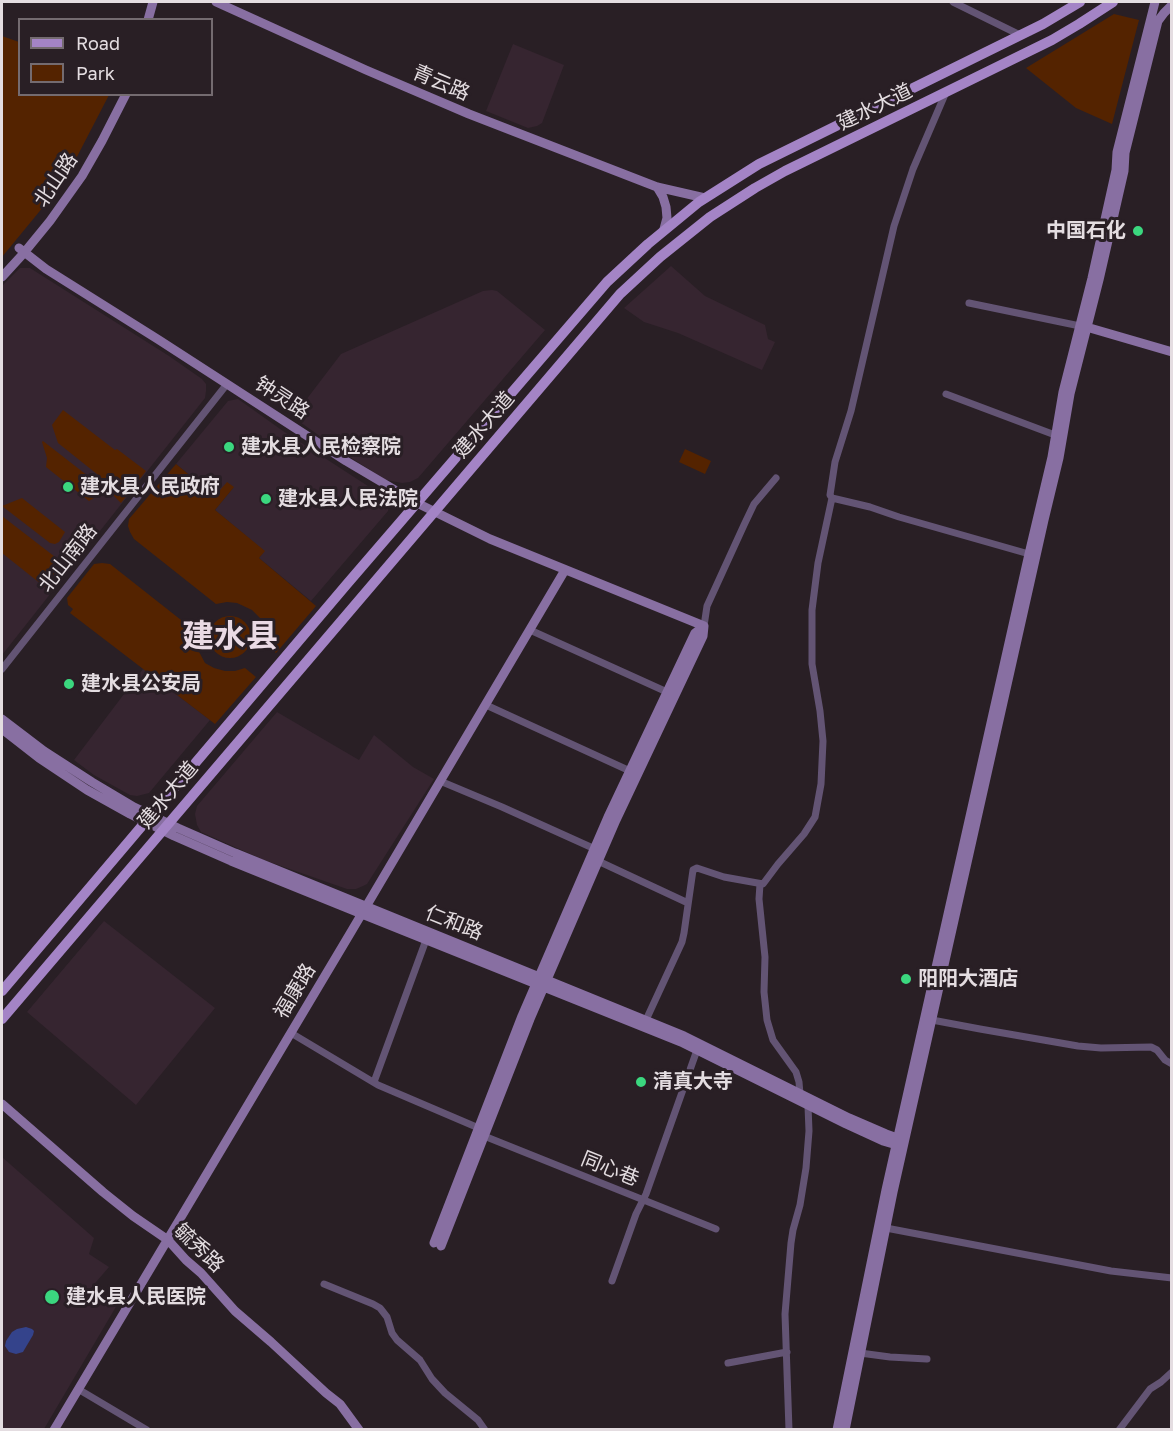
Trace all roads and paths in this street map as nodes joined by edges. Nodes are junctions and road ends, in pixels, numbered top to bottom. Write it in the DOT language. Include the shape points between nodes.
graph roads {
  1 [pos="153,2"];
  2 [pos="159,2"];
  3 [pos="216,2"];
  4 [pos="953,2"];
  5 [pos="1080,2"];
  6 [pos="1113,2"];
  7 [pos="1155,2"];
  8 [pos="1172,5"];
  9 [pos="149,18"];
  10 [pos="155,18"];
  11 [pos="1020,35"];
  12 [pos="946,92"];
  13 [pos="118,96"];
  14 [pos="125,96"];
  15 [pos="657,187"];
  16 [pos="705,198"];
  17 [pos="664,229"];
  18 [pos="22,250"];
  19 [pos="2,268"];
  20 [pos="2,277"];
  21 [pos="969,303"];
  22 [pos="1084,327"];
  23 [pos="1172,352"];
  24 [pos="227,384"];
  25 [pos="946,394"];
  26 [pos="1055,435"];
  27 [pos="776,478"];
  28 [pos="832,498"];
  29 [pos="417,503"];
  30 [pos="433,512"];
  31 [pos="1029,554"];
  32 [pos="565,570"];
  33 [pos="704,626"];
  34 [pos="530,630"];
  35 [pos="1009,661"];
  36 [pos="2,669"];
  37 [pos="668,692"];
  38 [pos="486,705"];
  39 [pos="2,718"];
  40 [pos="2,729"];
  41 [pos="630,771"];
  42 [pos="440,781"];
  43 [pos="148,819"];
  44 [pos="165,827"];
  45 [pos="595,849"];
  46 [pos="598,861"];
  47 [pos="760,884"];
  48 [pos="688,903"];
  49 [pos="364,910"];
  50 [pos="426,940"];
  51 [pos="542,981"];
  52 [pos="2,991"];
  53 [pos="2,1019"];
  54 [pos="646,1020"];
  55 [pos="932,1020"];
  56 [pos="291,1033"];
  57 [pos="698,1050"];
  58 [pos="1172,1064"];
  59 [pos="374,1082"];
  60 [pos="800,1094"];
  61 [pos="2,1104"];
  62 [pos="808,1106"];
  63 [pos="483,1132"];
  64 [pos="901,1143"];
  65 [pos="643,1200"];
  66 [pos="882,1227"];
  67 [pos="716,1229"];
  68 [pos="168,1240"];
  69 [pos="438,1245"];
  70 [pos="1172,1278"];
  71 [pos="612,1281"];
  72 [pos="324,1284"];
  73 [pos="787,1352"];
  74 [pos="860,1353"];
  75 [pos="927,1359"];
  76 [pos="728,1363"];
  77 [pos="1172,1372"];
  78 [pos="78,1389"];
  79 [pos="54,1430"];
  80 [pos="147,1430"];
  81 [pos="359,1430"];
  82 [pos="485,1430"];
  83 [pos="789,1430"];
  84 [pos="837,1430"];
  85 [pos="845,1430"];
  86 [pos="1119,1430"];
  1 -- 9 [label="main road"];
  2 -- 10 [label="main road"];
  3 -- 15 [label="main road, 青云路" via="425,96"];
  4 -- 11 [label="street"];
  5 -- 11 [label="main road, 建水大道"];
  6 -- 12 [label="main road, 建水大道" via="1052,40"];
  7 -- 22 [label="main road" via="1117,152"];
  8 -- 22 [label="main road" via="1158,21"];
  11 -- 16 [label="main road, 建水大道" via="759,164"];
  12 -- 28 [label="street" via="894,226 836,462"];
  12 -- 30 [label="main road, 建水大道" via="761,184 685,236 620,294"];
  13 -- 18 [label="main road, 北山路" via="77,173"];
  14 -- 18 [label="main road, 北山路" via="82,176 50,222"];
  15 -- 16 [label="main road, 青云路"];
  15 -- 17 [label="main road" via="666,207"];
  16 -- 17 [label="main road, 建水大道"];
  17 -- 29 [label="main road, 建水大道" via="607,282"];
  18 -- 19 [label="main road, 北山路"];
  18 -- 20 [label="main road, 北山路"];
  18 -- 24 [label="main road, 钟灵路"];
  21 -- 22 [label="street"];
  22 -- 23 [label="main road"];
  22 -- 26 [label="main road" via="1063,392"];
  22 -- 35 [label="main road" via="1059,458"];
  24 -- 29 [label="main road, 钟灵路"];
  24 -- 36 [label="street, 北山南路"];
  25 -- 26 [label="street"];
  26 -- 31 [label="main road"];
  27 -- 33 [label="street" via="754,504 707,606"];
  28 -- 31 [label="street"];
  28 -- 47 [label="street" via="812,610 812,664 823,741 819,798 811,825"];
  29 -- 30 [label="main road, 钟灵路"];
  29 -- 43 [label="main road, 建水大道"];
  30 -- 32 [label="main road, 钟灵路"];
  30 -- 44 [label="main road, 建水大道"];
  31 -- 35 [label="main road"];
  32 -- 33 [label="main road, 钟灵路"];
  32 -- 34 [label="main road, 福康路"];
  33 -- 37 [label="main road" via="695,633"];
  33 -- 46 [label="main road" via="703,636"];
  34 -- 37 [label="street"];
  34 -- 38 [label="main road, 福康路"];
  35 -- 55 [label="main road"];
  35 -- 64 [label="main road"];
  37 -- 41 [label="main road"];
  38 -- 41 [label="street"];
  38 -- 42 [label="main road, 福康路"];
  39 -- 43 [label="main road, 仁和路" via="44,751"];
  40 -- 43 [label="main road, 仁和路" via="71,779"];
  41 -- 45 [label="main road"];
  42 -- 45 [label="street"];
  42 -- 49 [label="main road, 福康路"];
  43 -- 44 [label="main road, 仁和路"];
  43 -- 52 [label="main road, 建水大道"];
  44 -- 49 [label="main road, 仁和路" via="231,861"];
  44 -- 53 [label="main road, 建水大道"];
  45 -- 51 [label="main road"];
  46 -- 48 [label="street"];
  46 -- 51 [label="main road"];
  47 -- 48 [label="street" via="695,868"];
  47 -- 60 [label="street" via="767,1020 773,1040 796,1072"];
  48 -- 54 [label="street" via="682,942"];
  49 -- 50 [label="main road, 仁和路"];
  49 -- 51 [label="main road, 仁和路"];
  49 -- 56 [label="main road, 福康路"];
  50 -- 51 [label="main road, 仁和路"];
  50 -- 59 [label="street"];
  51 -- 54 [label="main road, 仁和路"];
  51 -- 57 [label="main road, 仁和路"];
  51 -- 63 [label="main road"];
  54 -- 60 [label="main road, 仁和路"];
  55 -- 58 [label="street" via="1078,1046 1151,1047"];
  55 -- 64 [label="main road"];
  56 -- 59 [label="street, 同心巷"];
  56 -- 68 [label="main road, 福康路"];
  57 -- 62 [label="main road, 仁和路"];
  57 -- 65 [label="street, 同心巷"];
  59 -- 63 [label="street, 同心巷"];
  60 -- 64 [label="main road, 仁和路"];
  61 -- 68 [label="main road, 毓秀路" via="103,1192"];
  62 -- 64 [label="main road, 仁和路"];
  62 -- 73 [label="street" via="806,1168 789,1254"];
  63 -- 65 [label="street, 同心巷"];
  63 -- 69 [label="main road"];
  64 -- 66 [label="main road"];
  65 -- 67 [label="street"];
  65 -- 71 [label="street"];
  66 -- 70 [label="street" via="1111,1271"];
  66 -- 74 [label="main road"];
  66 -- 84 [label="main road"];
  68 -- 78 [label="main road, 福康路"];
  68 -- 81 [label="main road, 毓秀路" via="235,1311 340,1404"];
  72 -- 82 [label="street" via="380,1308 397,1340"];
  73 -- 76 [label="street"];
  73 -- 83 [label="street"];
  74 -- 75 [label="street"];
  74 -- 85 [label="main road"];
  77 -- 86 [label="street" via="1150,1389"];
  78 -- 79 [label="main road, 福康路"];
  78 -- 80 [label="street"];
}
